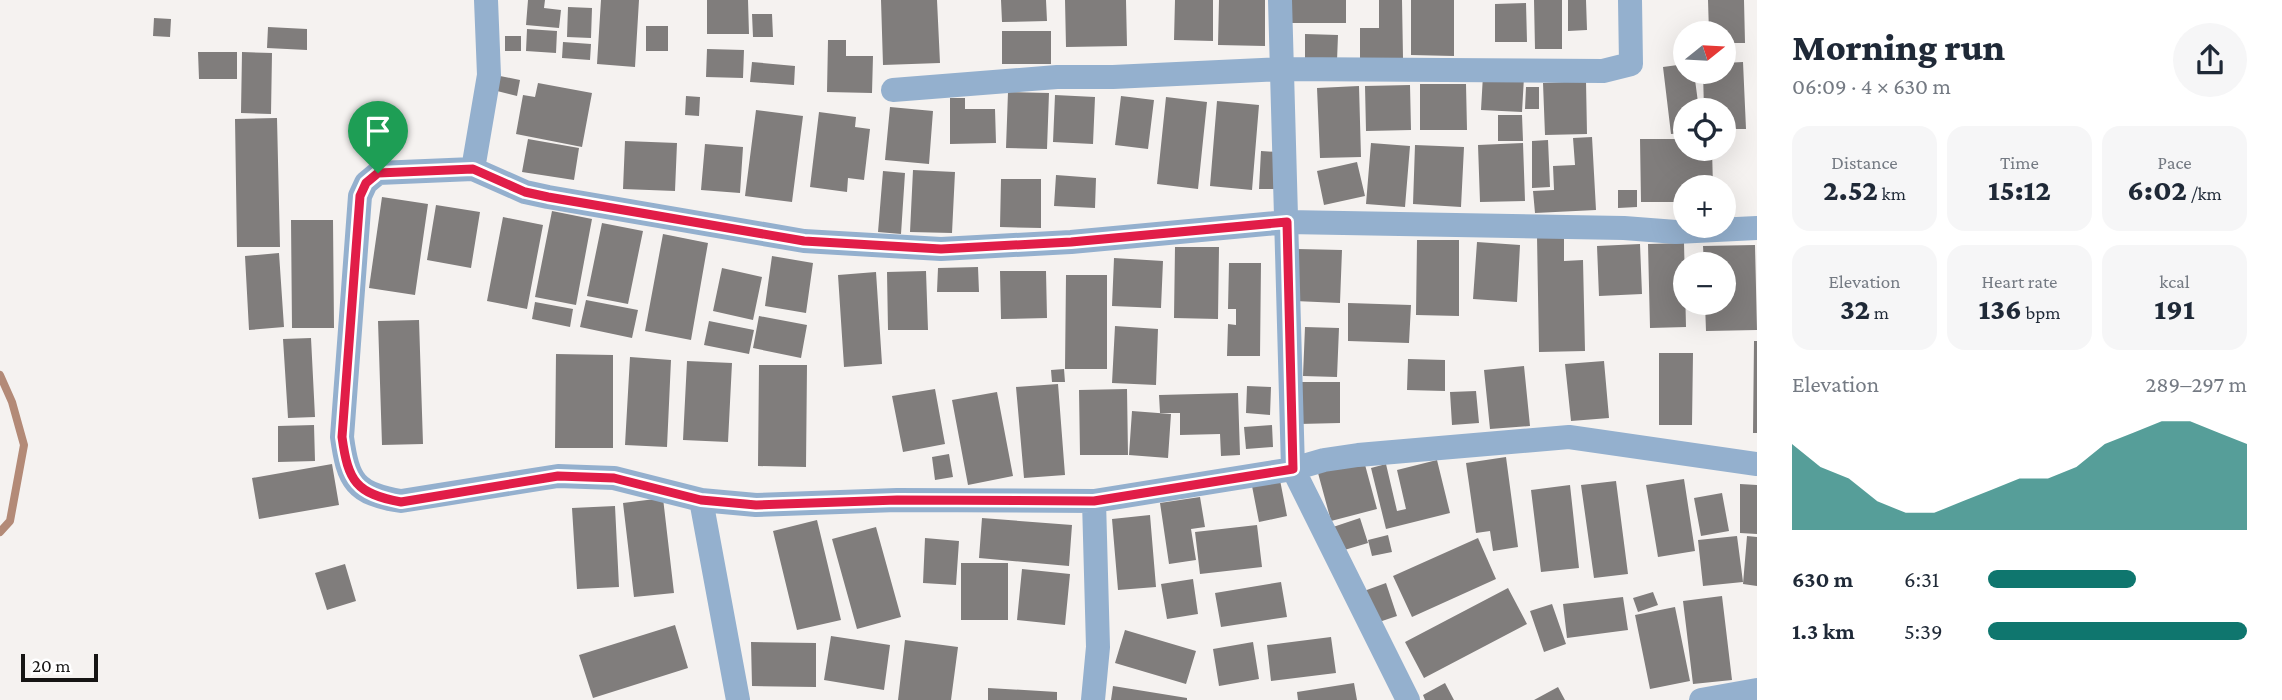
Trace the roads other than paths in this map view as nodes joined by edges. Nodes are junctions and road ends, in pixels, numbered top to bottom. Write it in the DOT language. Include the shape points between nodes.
graph roads {
  1 [pos="486,0"];
  2 [pos="1280,0"];
  3 [pos="1630,0"];
  4 [pos="1281,69"];
  5 [pos="893,90"];
  6 [pos="473,169"];
  7 [pos="1287,222"];
  8 [pos="1757,228"];
  9 [pos="1757,464"];
  10 [pos="1293,469"];
  11 [pos="701,500"];
  12 [pos="1094,501"];
  13 [pos="1757,691"];
  14 [pos="738,700"];
  15 [pos="1093,700"];
  16 [pos="1408,700"];
  17 [pos="1700,700"];
  1 -- 6 [label="street" via="489,75"];
  2 -- 4 [label="street"];
  3 -- 4 [label="street" via="1631,64 1603,71"];
  4 -- 5 [label="street" via="1057,77"];
  4 -- 7 [label="street"];
  6 -- 7 [label="street" via="537,195 804,241 941,249"];
  6 -- 11 [label="street" via="378,173 360,196 342,437 346,466 359,487 377,498 401,502 558,476 614,478"];
  7 -- 8 [label="street" via="1676,232"];
  7 -- 10 [label="street"];
  9 -- 10 [label="street" via="1569,437 1357,455"];
  10 -- 12 [label="street"];
  10 -- 16 [label="street"];
  11 -- 12 [label="street" via="756,505"];
  11 -- 14 [label="street"];
  12 -- 15 [label="street" via="1098,647"];
  13 -- 17 [label="street"];
}
